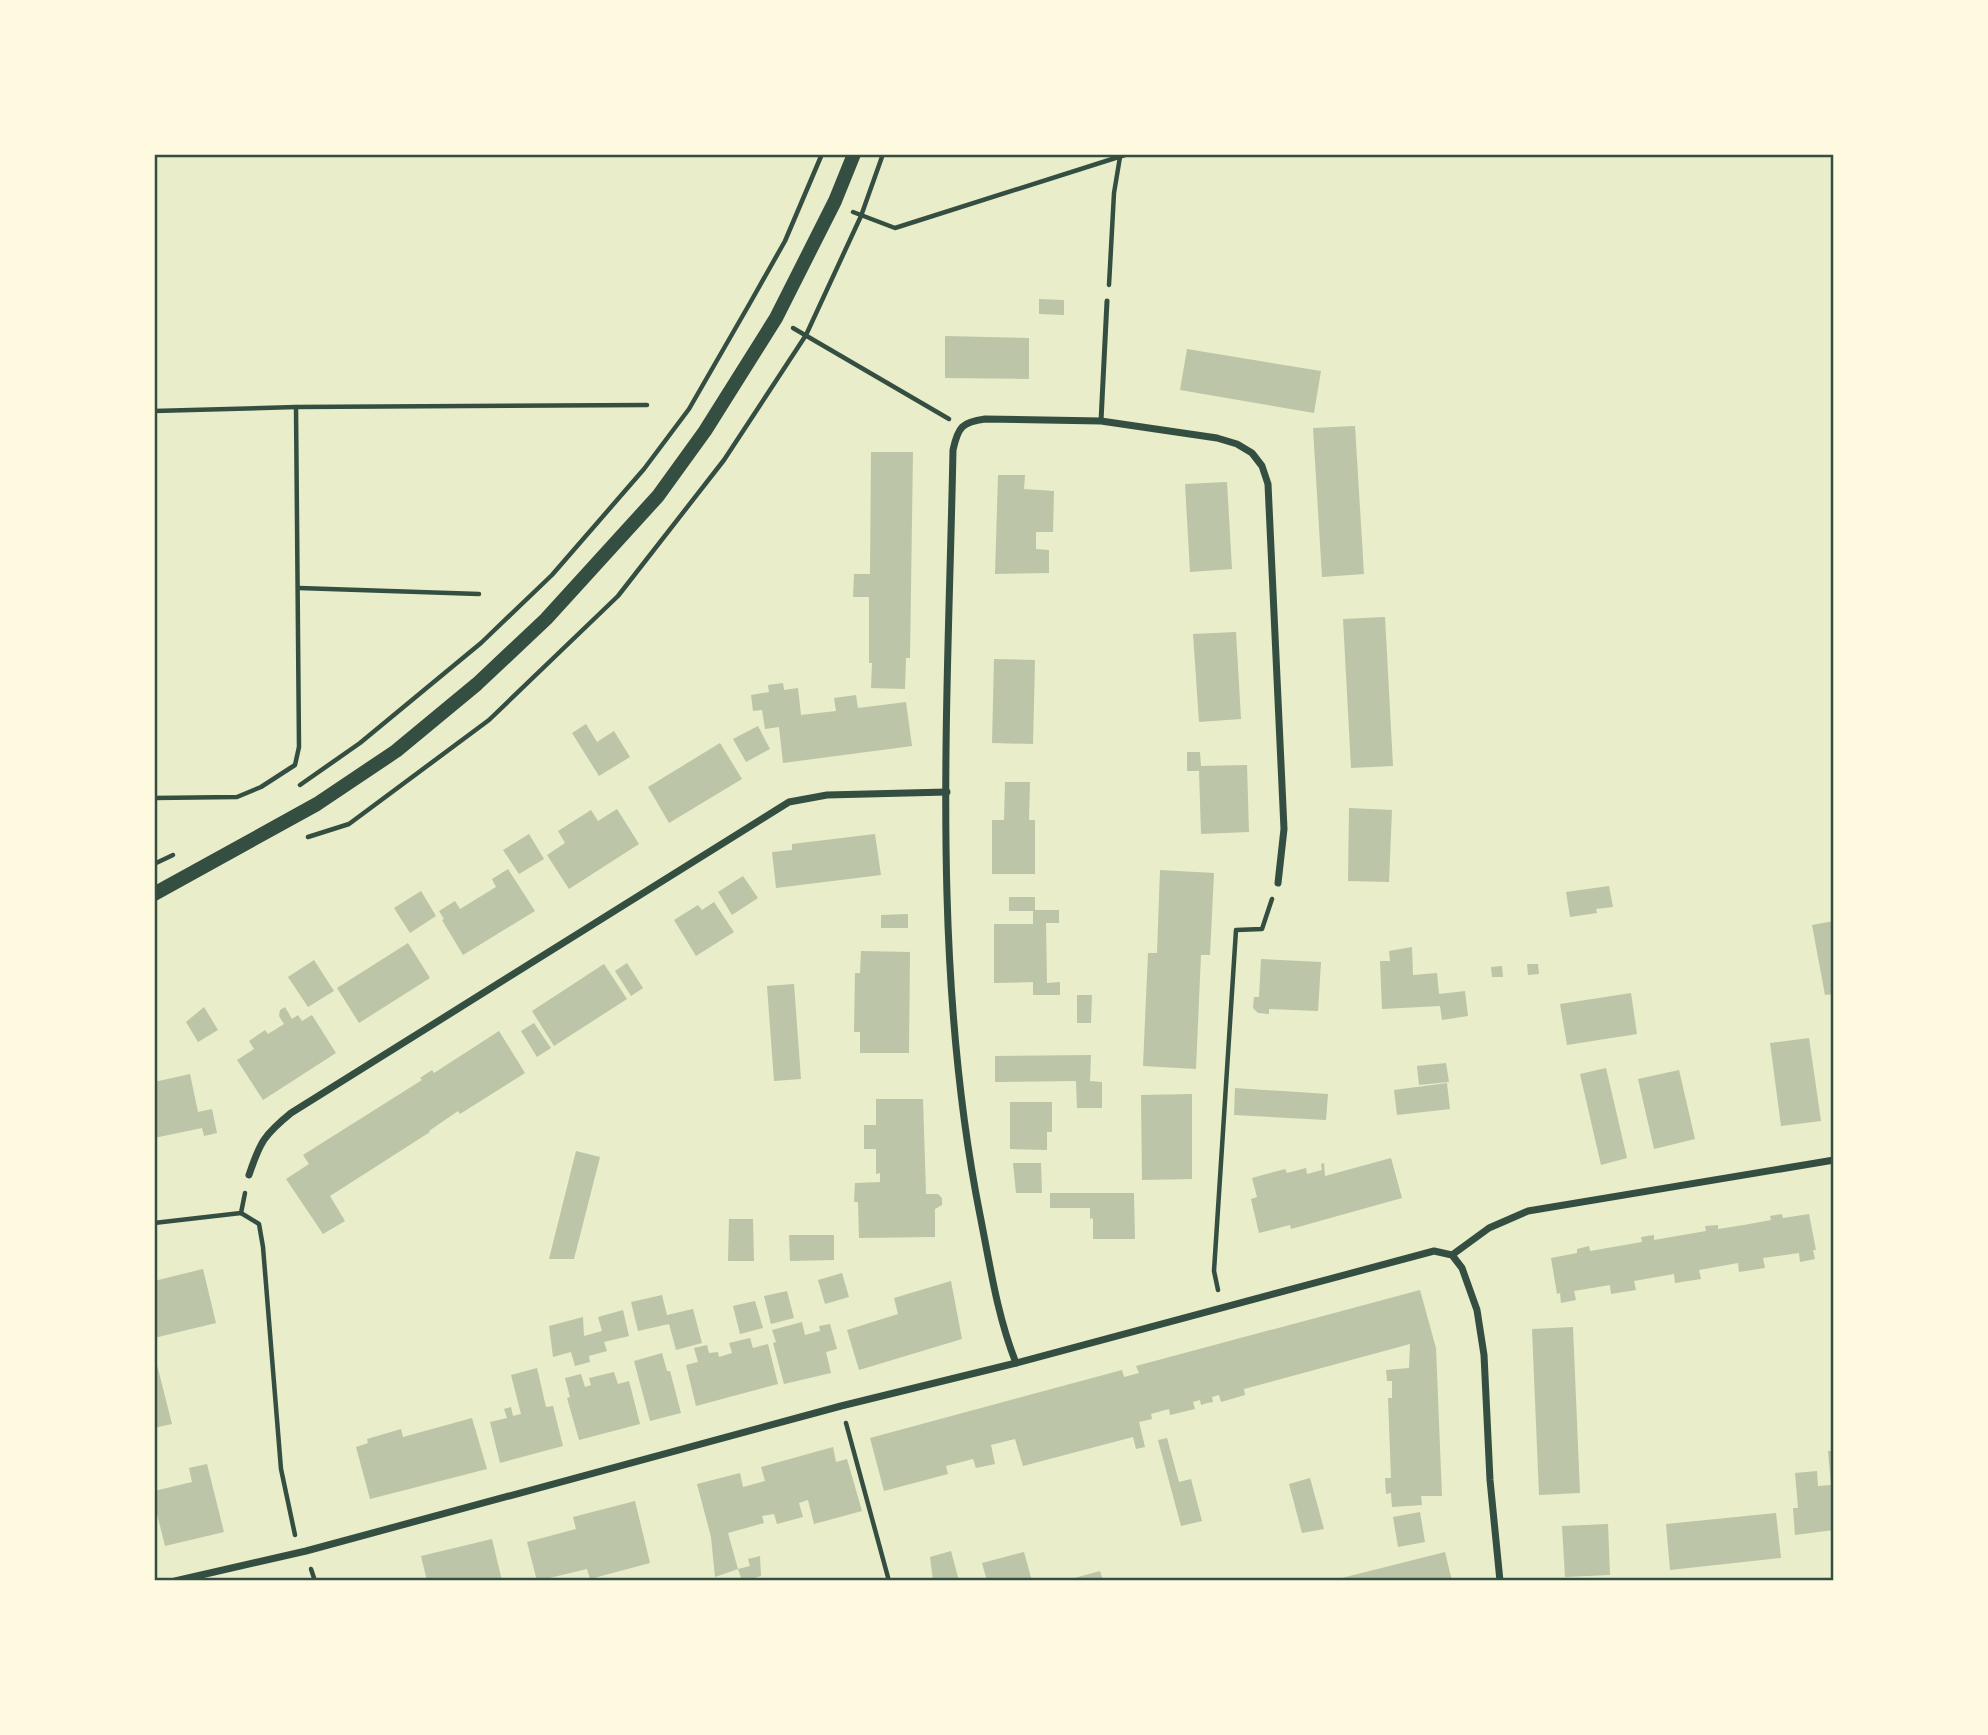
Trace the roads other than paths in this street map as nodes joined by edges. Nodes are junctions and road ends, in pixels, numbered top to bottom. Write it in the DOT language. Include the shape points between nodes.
graph roads {
  1 [pos="855,154"];
  2 [pos="1107,302"];
  3 [pos="1101,421"];
  4 [pos="947,792"];
  5 [pos="1278,883"];
  6 [pos="154,894"];
  7 [pos="1834,1160"];
  8 [pos="249,1175"];
  9 [pos="1452,1255"];
  10 [pos="1016,1363"];
  11 [pos="175,1581"];
  12 [pos="1500,1581"];
  1 -- 6 [label="main road" via="776,318 705,431 657,496 546,619 396,751 317,804"];
  2 -- 3 [label="lane"];
  3 -- 4 [label="street" via="985,419 961,426 956,436"];
  3 -- 5 [label="street" via="1217,438 1252,453 1262,466 1268,484 1284,829"];
  4 -- 8 [label="street" via="827,795 789,802 291,1113 260,1143"];
  4 -- 10 [label="street" via="949,942 970,1165 1002,1327"];
  7 -- 9 [label="street" via="1528,1211 1489,1228"];
  9 -- 10 [label="street" via="1434,1251"];
  9 -- 12 [label="street" via="1462,1268 1477,1310 1484,1356"];
  10 -- 11 [label="street" via="298,1553"];
}
